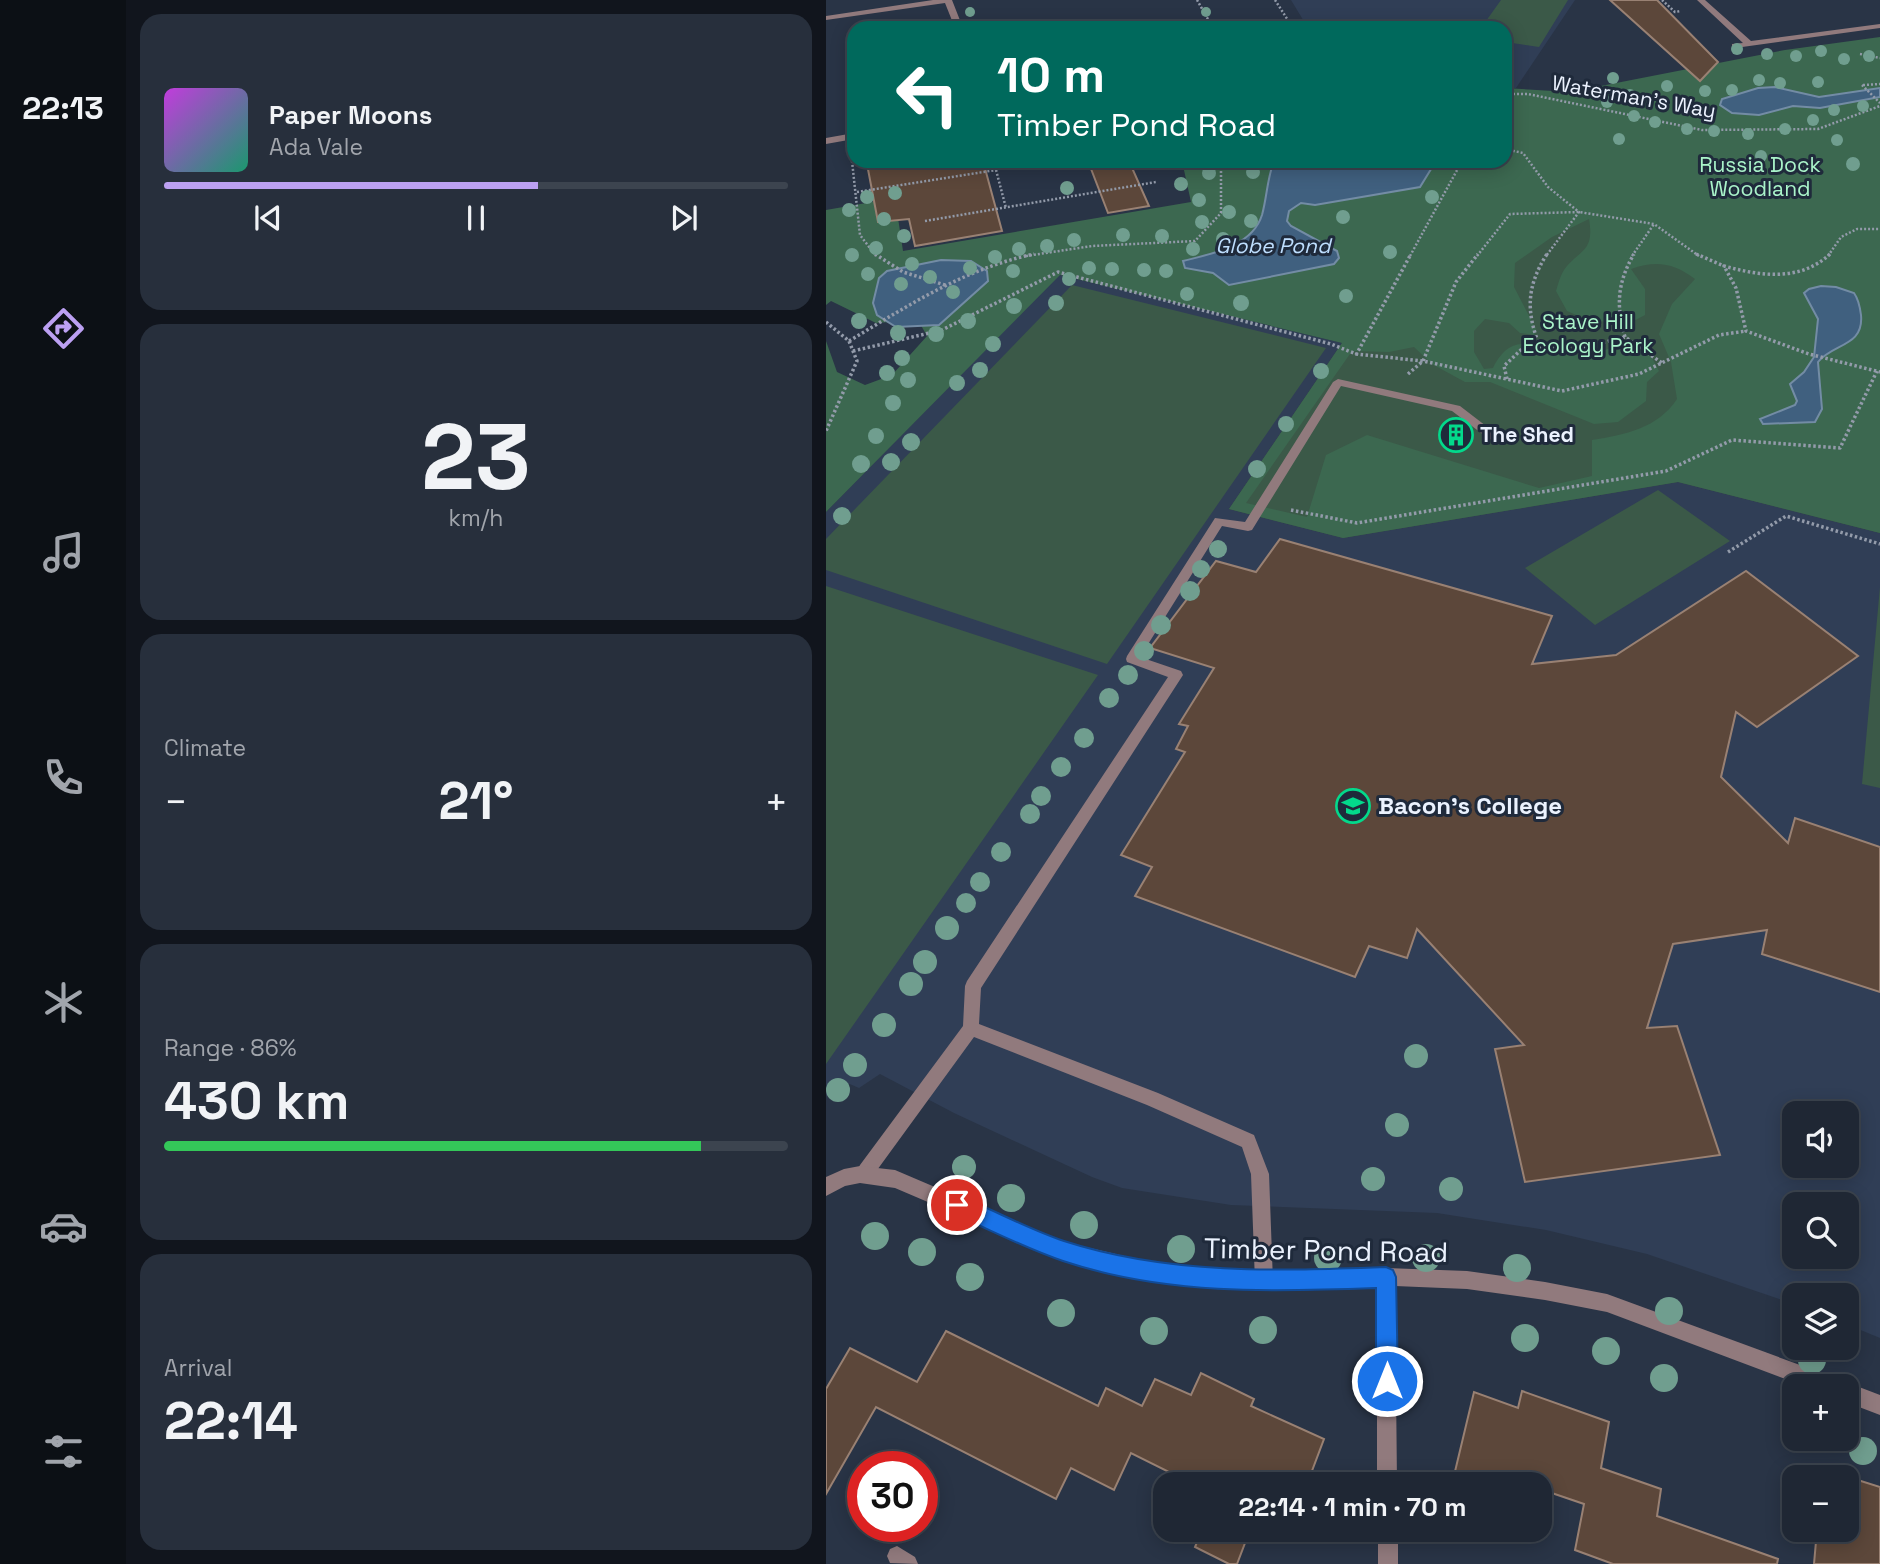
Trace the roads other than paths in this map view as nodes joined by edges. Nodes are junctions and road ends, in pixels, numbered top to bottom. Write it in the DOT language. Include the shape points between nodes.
graph roads {
  1 [pos="948,0"];
  2 [pos="1701,0"];
  3 [pos="826,18"];
  4 [pos="956,21"];
  5 [pos="1880,26"];
  6 [pos="1748,43"];
  7 [pos="1735,46"];
  8 [pos="847,138"];
  9 [pos="826,141"];
  10 [pos="1493,436"];
  11 [pos="971,1028"];
  12 [pos="866,1171"];
  13 [pos="826,1187"];
  14 [pos="1386,1277"];
  15 [pos="1264,1282"];
  16 [pos="1798,1374"];
  17 [pos="1859,1397"];
  18 [pos="1880,1405"];
  19 [pos="1387,1472"];
  20 [pos="1388,1542"];
  21 [pos="1388,1564"];
  1 -- 3 [label="street"];
  1 -- 4 [label="street"];
  2 -- 6 [label="street"];
  5 -- 6 [label="street"];
  6 -- 7 [label="street"];
  8 -- 9 [label="street"];
  10 -- 11 [label="street" via="1456,408 1338,382 1248,527 1219,521 1132,659 1176,675 973,986"];
  11 -- 12 [label="street"];
  11 -- 15 [label="street" via="1248,1141 1260,1174"];
  12 -- 13 [label="street" via="842,1176"];
  12 -- 15 [label="street, Timber Pond Road" via="1063,1251 1163,1274"];
  14 -- 15 [label="street, Timber Pond Road"];
  14 -- 16 [label="street, Timber Pond Road" via="1467,1280 1607,1303"];
  14 -- 19 [label="street"];
  17 -- 18 [label="street"];
  20 -- 21 [label="street"];
}
